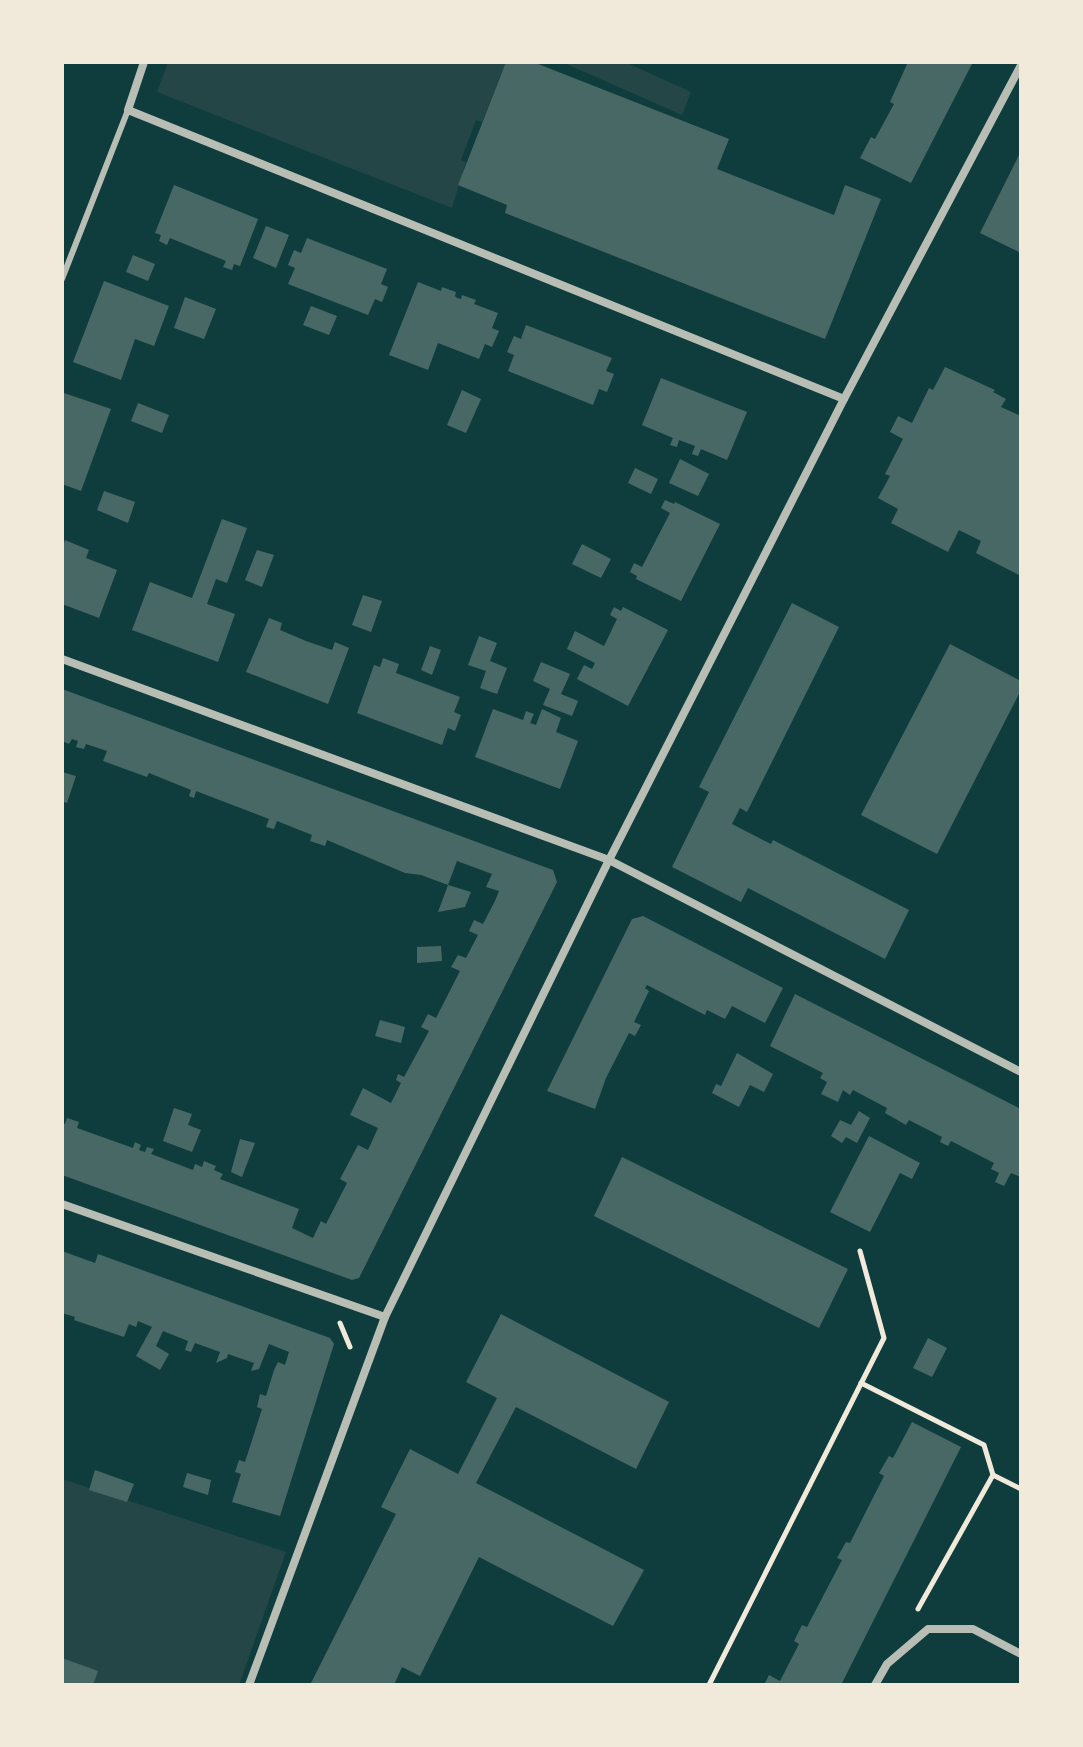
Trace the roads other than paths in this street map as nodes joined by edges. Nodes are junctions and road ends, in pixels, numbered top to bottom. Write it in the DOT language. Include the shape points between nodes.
graph roads {
  1 [pos="144,62"];
  2 [pos="1021,65"];
  3 [pos="128,110"];
  4 [pos="62,279"];
  5 [pos="844,399"];
  6 [pos="62,659"];
  7 [pos="609,860"];
  8 [pos="1021,1072"];
  9 [pos="62,1204"];
  10 [pos="385,1317"];
  11 [pos="1021,1654"];
  12 [pos="249,1685"];
  13 [pos="875,1685"];
  1 -- 3 [label="street"];
  2 -- 5 [label="street"];
  3 -- 4 [label="lane"];
  3 -- 5 [label="street"];
  5 -- 7 [label="street"];
  6 -- 7 [label="street"];
  7 -- 8 [label="street"];
  7 -- 10 [label="street"];
  9 -- 10 [label="street"];
  10 -- 12 [label="street"];
  11 -- 13 [label="street" via="973,1629 928,1629 887,1664"];
}
